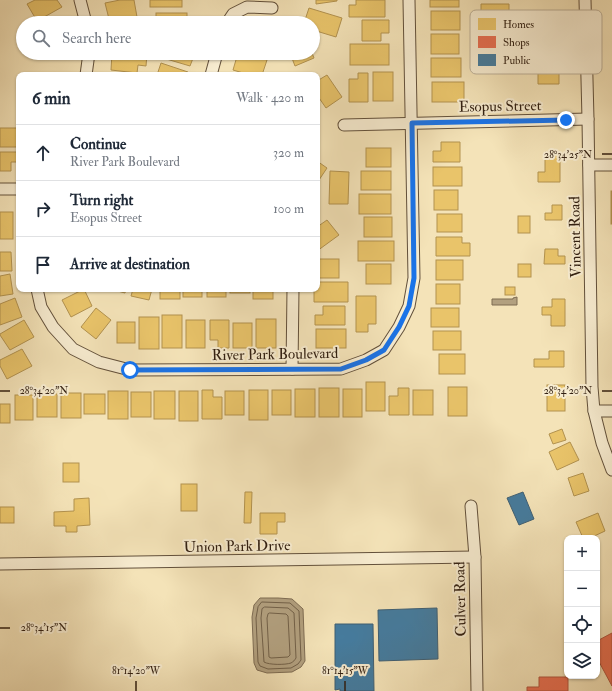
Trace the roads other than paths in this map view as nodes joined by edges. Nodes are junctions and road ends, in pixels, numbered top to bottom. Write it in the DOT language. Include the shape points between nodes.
graph roads {
  1 [pos="80,0"];
  2 [pos="409,0"];
  3 [pos="586,0"];
  4 [pos="272,8"];
  5 [pos="586,10"];
  6 [pos="84,16"];
  7 [pos="232,16"];
  8 [pos="88,60"];
  9 [pos="215,60"];
  10 [pos="86,72"];
  11 [pos="212,72"];
  12 [pos="587,74"];
  13 [pos="588,119"];
  14 [pos="412,123"];
  15 [pos="344,125"];
  16 [pos="589,165"];
  17 [pos="612,165"];
  18 [pos="0,189"];
  19 [pos="16,189"];
  20 [pos="38,292"];
  21 [pos="293,292"];
  22 [pos="292,369"];
  23 [pos="612,411"];
  24 [pos="594,412"];
  25 [pos="612,470"];
  26 [pos="471,506"];
  27 [pos="475,557"];
  28 [pos="0,564"];
  29 [pos="477,691"];
  1 -- 6 [label="street"];
  2 -- 14 [label="street, River Park Boulevard"];
  3 -- 5 [label="street, Vincent Road"];
  4 -- 7 [label="street" via="247,7"];
  8 -- 10 [label="street"];
  9 -- 11 [label="street"];
  12 -- 13 [label="street, Vincent Road"];
  13 -- 14 [label="street, Esopus Street"];
  13 -- 16 [label="street, Vincent Road"];
  14 -- 15 [label="street, Esopus Street"];
  14 -- 22 [label="street, River Park Boulevard" via="414,278 409,306 399,327 384,350 366,360 341,369"];
  16 -- 17 [label="street"];
  16 -- 24 [label="street, Vincent Road"];
  18 -- 19 [label="street"];
  20 -- 22 [label="street, River Park Boulevard" via="42,307 54,327 73,349 99,362 130,370"];
  21 -- 22 [label="street"];
  23 -- 24 [label="street"];
  24 -- 25 [label="street, Vincent Road"];
  26 -- 27 [label="street, Culver Road"];
  27 -- 28 [label="street, Union Park Drive"];
  27 -- 29 [label="street, Culver Road"];
}
